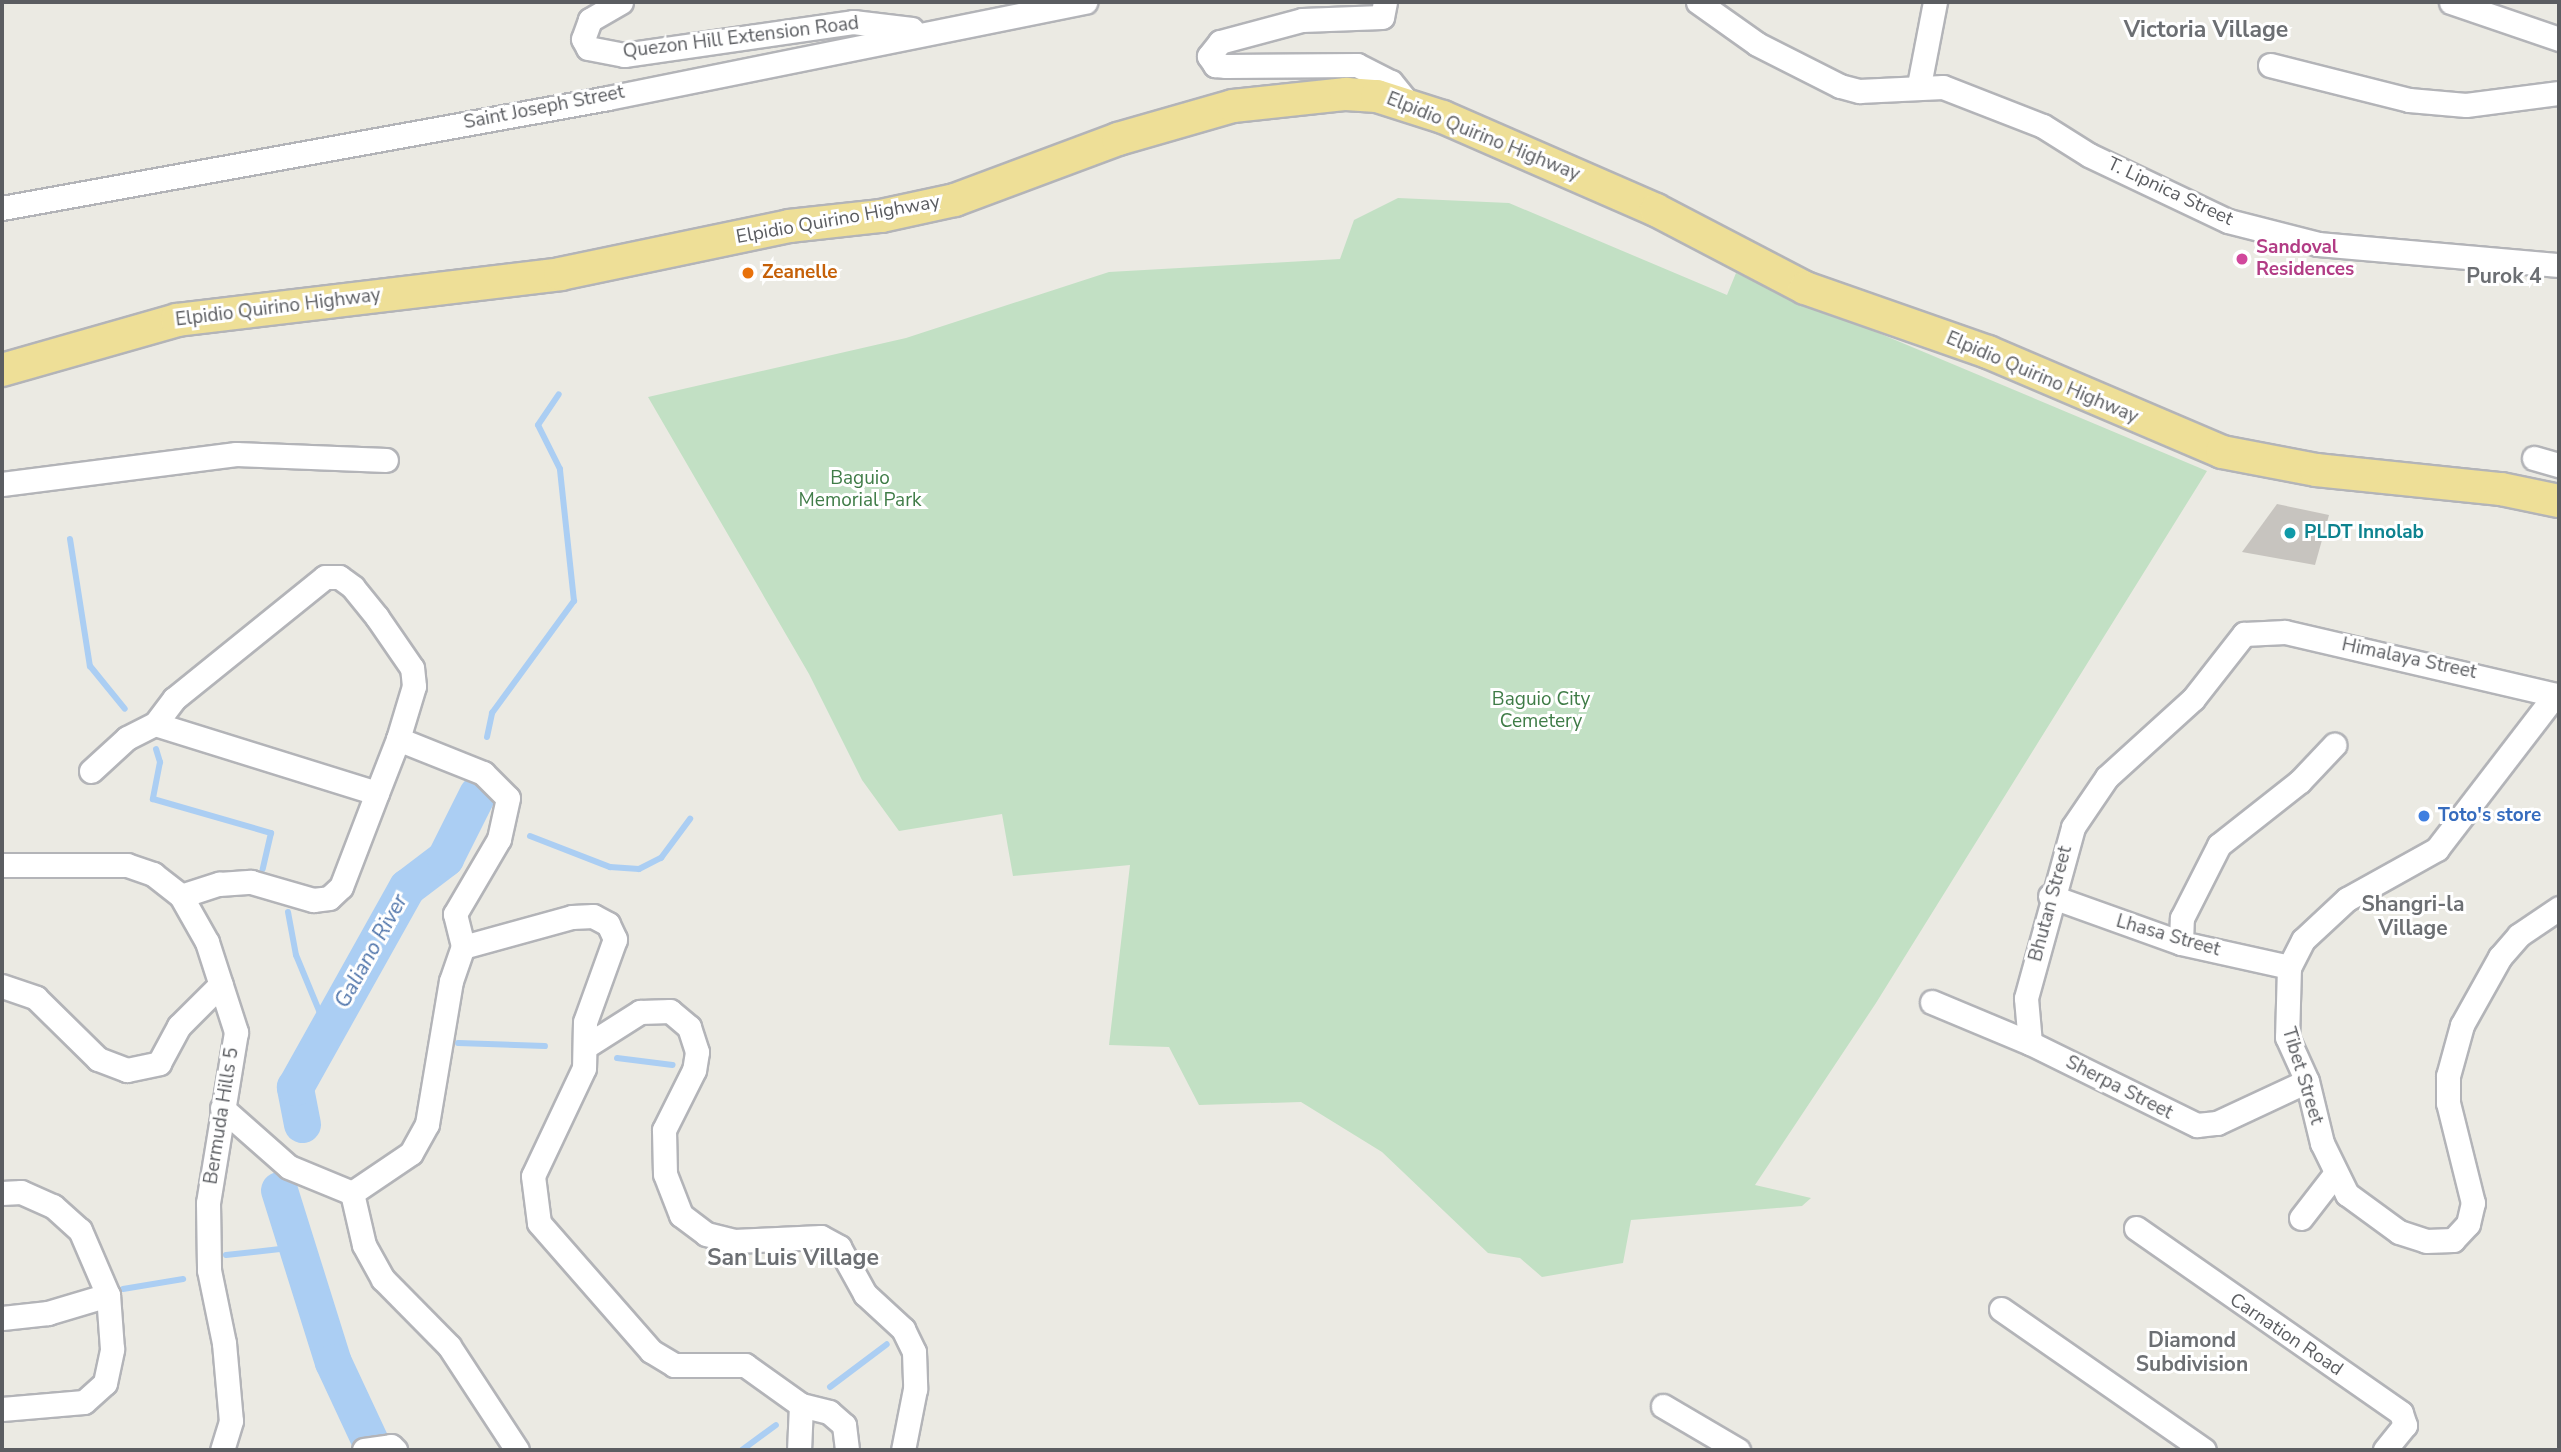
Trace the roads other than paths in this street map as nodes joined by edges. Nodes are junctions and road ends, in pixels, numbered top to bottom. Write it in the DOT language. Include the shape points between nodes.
graph roads {
  1 [pos="621,2"];
  2 [pos="1085,2"];
  3 [pos="1385,2"];
  4 [pos="1698,2"];
  5 [pos="1935,2"];
  6 [pos="2451,2"];
  7 [pos="918,31"];
  8 [pos="2559,39"];
  9 [pos="2270,65"];
  10 [pos="1919,85"];
  11 [pos="2559,93"];
  12 [pos="1409,104"];
  13 [pos="2,208"];
  14 [pos="2559,265"];
  15 [pos="2,370"];
  16 [pos="2534,458"];
  17 [pos="386,460"];
  18 [pos="2559,466"];
  19 [pos="2,484"];
  20 [pos="2559,501"];
  21 [pos="2257,630"];
  22 [pos="2557,696"];
  23 [pos="155,724"];
  24 [pos="398,739"];
  25 [pos="2334,745"];
  26 [pos="91,771"];
  27 [pos="377,793"];
  28 [pos="2,865"];
  29 [pos="181,896"];
  30 [pos="2050,896"];
  31 [pos="2559,908"];
  32 [pos="2181,943"];
  33 [pos="463,947"];
  34 [pos="2289,967"];
  35 [pos="221,984"];
  36 [pos="2,986"];
  37 [pos="1932,1002"];
  38 [pos="2030,1043"];
  39 [pos="588,1045"];
  40 [pos="2307,1082"];
  41 [pos="222,1108"];
  42 [pos="2335,1174"];
  43 [pos="2,1193"];
  44 [pos="352,1193"];
  45 [pos="2301,1218"];
  46 [pos="2136,1228"];
  47 [pos="108,1295"];
  48 [pos="2001,1309"];
  49 [pos="2,1318"];
  50 [pos="801,1405"];
  51 [pos="1663,1406"];
  52 [pos="2,1409"];
  53 [pos="393,1448"];
  54 [pos="366,1449"];
  55 [pos="222,1450"];
  56 [pos="517,1450"];
  57 [pos="799,1450"];
  58 [pos="847,1450"];
  59 [pos="903,1450"];
  60 [pos="1738,1450"];
  61 [pos="2204,1450"];
  62 [pos="2385,1450"];
  1 -- 7 [label="street, Quezon Hill Extension Road" via="590,20 583,39 588,48 624,55 853,22 890,22"];
  2 -- 7 [label="street, Saint Joseph Street" via="996,23"];
  3 -- 12 [label="street" via="1382,17 1302,20 1227,39 1209,56 1215,65 1226,66 1357,65 1391,82"];
  4 -- 10 [label="street, T. Lipnica Street" via="1757,44 1840,86 1859,91"];
  5 -- 10 [label="street"];
  6 -- 8 [label="street"];
  7 -- 13 [label="street, Saint Joseph Street" via="608,98"];
  9 -- 11 [label="street" via="2409,100 2466,105"];
  10 -- 14 [label="street, T. Lipnica Street" via="1943,87 2043,126 2145,182 2262,231 2328,245"];
  12 -- 15 [label="highway, Elpidio Quirino Highway" via="1346,94 1233,106 1118,139 955,200 789,226 560,274 177,320"];
  12 -- 20 [label="highway, Elpidio Quirino Highway" via="1645,205 1805,288 1988,352 2197,443 2255,460 2501,489"];
  16 -- 18 [label="street"];
  17 -- 19 [label="street" via="306,453 214,455"];
  21 -- 22 [label="street, Himalaya Street"];
  21 -- 30 [label="street, Bhutan Street" via="2235,641 2193,699 2107,777 2073,827"];
  22 -- 34 [label="street, Tibet Street" via="2437,849 2347,899 2303,940"];
  23 -- 24 [label="street" via="174,699 306,588 325,577 339,577 361,597 412,668 414,687"];
  23 -- 26 [label="street" via="127,737"];
  23 -- 27 [label="street"];
  24 -- 27 [label="street"];
  24 -- 33 [label="street" via="483,773 508,798 499,839 455,914"];
  25 -- 32 [label="street" via="2300,781 2219,845 2182,918"];
  27 -- 29 [label="street" via="341,887 329,898 313,901 251,882 219,884"];
  28 -- 29 [label="street, Bermuda Hills 5" via="127,865 153,874"];
  29 -- 35 [label="street, Bermuda Hills 5" via="207,942"];
  30 -- 32 [label="street, Lhasa Street"];
  30 -- 38 [label="street, Bhutan Street" via="2024,1009"];
  31 -- 42 [label="street, Tibet Street" via="2519,934 2500,957 2462,1025 2448,1076 2448,1103 2473,1203 2468,1224 2454,1240 2426,1241 2389,1226 2347,1194"];
  32 -- 34 [label="street, Lhasa Street"];
  33 -- 39 [label="street" via="572,917 593,916 608,924 615,939 585,1022"];
  33 -- 44 [label="street" via="444,1016 427,1124 411,1153"];
  34 -- 40 [label="street, Tibet Street" via="2287,1037"];
  35 -- 36 [label="street" via="178,1026 159,1063 127,1070 98,1059 36,998"];
  35 -- 41 [label="street, Bermuda Hills 5" via="236,1032"];
  37 -- 38 [label="street, Sherpa Street"];
  38 -- 40 [label="street, Sherpa Street" via="2197,1125 2217,1123"];
  39 -- 50 [label="street" via="567,1111 533,1176 539,1223 651,1352 674,1365 745,1365"];
  39 -- 59 [label="street" via="640,1012 670,1011 689,1027 697,1052 694,1070 664,1130 664,1174 681,1215 706,1234 734,1241 821,1237 839,1247 866,1294 903,1329 914,1352 915,1389"];
  40 -- 42 [label="street, Tibet Street"];
  41 -- 44 [label="street" via="289,1167"];
  41 -- 55 [label="street, Bermuda Hills 5" via="208,1203 208,1257 224,1343 231,1422"];
  42 -- 45 [label="street"];
  43 -- 47 [label="street" via="21,1192 53,1206 80,1230"];
  44 -- 56 [label="street" via="364,1245 383,1279 449,1346"];
  46 -- 62 [label="street, Carnation Road" via="2401,1413 2404,1425"];
  47 -- 49 [label="street" via="48,1313"];
  47 -- 52 [label="street" via="112,1349 105,1383 84,1402"];
  48 -- 61 [label="street"];
  50 -- 57 [label="street"];
  50 -- 58 [label="street" via="829,1412 844,1425"];
  51 -- 60 [label="street"];
  53 -- 54 [label="street"];
}
